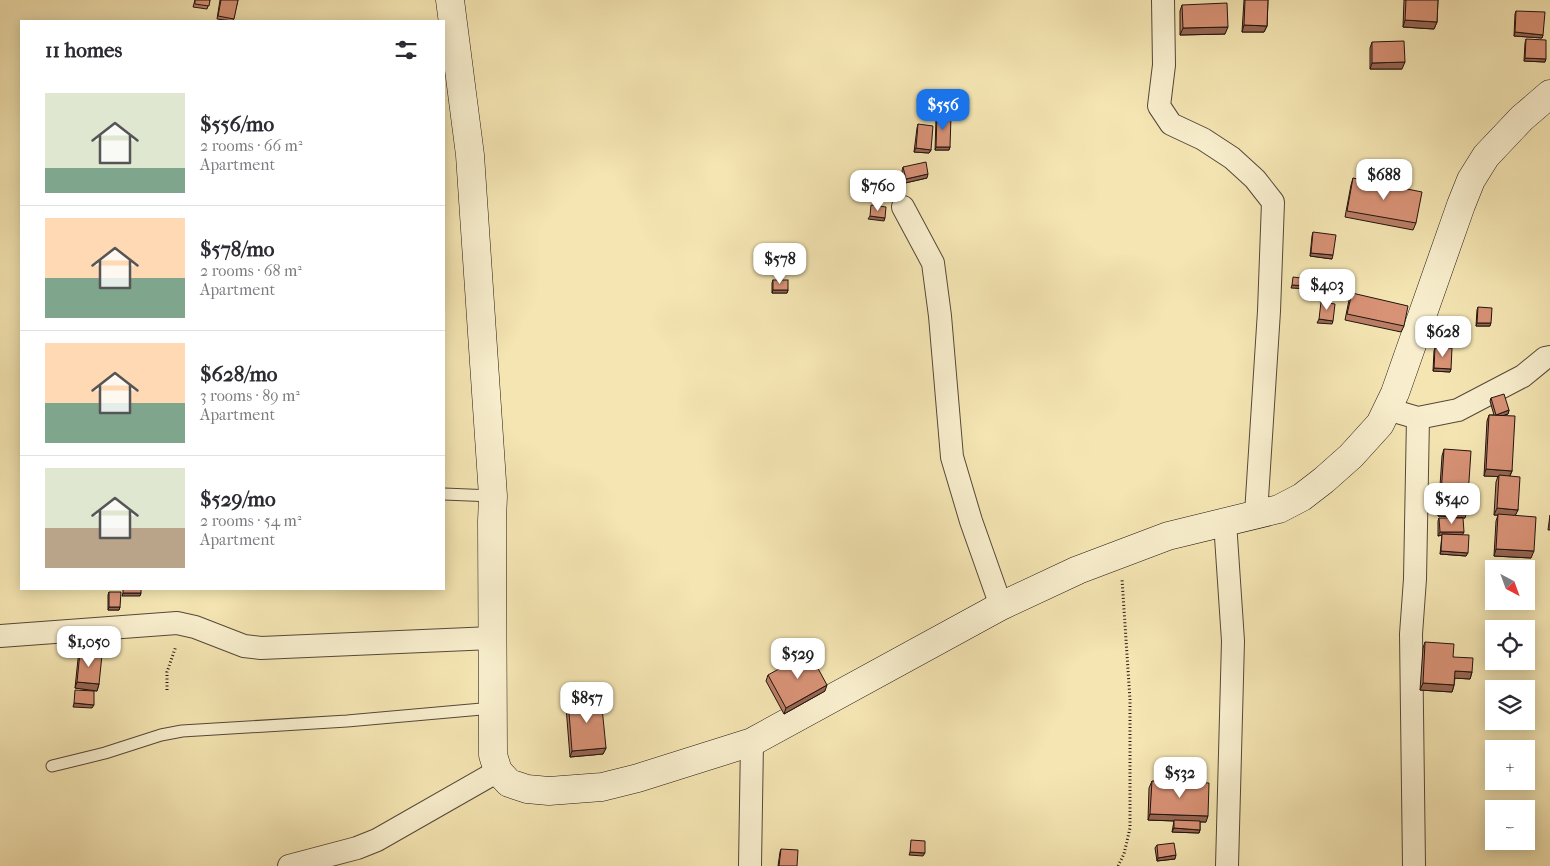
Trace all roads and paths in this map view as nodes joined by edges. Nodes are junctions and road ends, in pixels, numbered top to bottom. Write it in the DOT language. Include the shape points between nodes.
graph roads {
  1 [pos="450,0"];
  2 [pos="1163,0"];
  3 [pos="1550,94"];
  4 [pos="903,207"];
  5 [pos="1550,357"];
  6 [pos="1387,409"];
  7 [pos="1418,418"];
  8 [pos="445,494"];
  9 [pos="493,496"];
  10 [pos="1256,514"];
  11 [pos="1225,522"];
  12 [pos="1120,554"];
  13 [pos="1001,606"];
  14 [pos="183,624"];
  15 [pos="0,636"];
  16 [pos="492,638"];
  17 [pos="167,690"];
  18 [pos="493,708"];
  19 [pos="752,742"];
  20 [pos="52,766"];
  21 [pos="498,771"];
  22 [pos="288,866"];
  23 [pos="750,866"];
  24 [pos="1118,866"];
  25 [pos="1227,866"];
  26 [pos="1414,866"];
  1 -- 9 [label="street" via="470,155"];
  2 -- 10 [label="street" via="1164,65 1159,106 1171,124 1203,138 1232,158 1274,202"];
  3 -- 6 [label="street" via="1486,156 1471,180"];
  4 -- 13 [label="street" via="933,263 952,457"];
  5 -- 7 [label="street" via="1523,376 1458,410"];
  6 -- 7 [label="street"];
  6 -- 10 [label="street" via="1380,424 1324,480 1302,497 1278,509"];
  7 -- 26 [label="street" via="1411,634"];
  8 -- 9 [label="lane"];
  9 -- 16 [label="street"];
  10 -- 11 [label="street"];
  11 -- 12 [label="street" via="1168,536"];
  11 -- 25 [label="street" via="1233,641"];
  12 -- 13 [label="street"];
  12 -- 24 [label="path" via="1130,700 1130,828"];
  13 -- 19 [label="street"];
  14 -- 15 [label="street"];
  14 -- 16 [label="street" via="244,646 261,648"];
  14 -- 17 [label="path" via="167,672"];
  16 -- 18 [label="street"];
  18 -- 20 [label="lane" via="182,731"];
  18 -- 21 [label="street" via="492,756"];
  19 -- 21 [label="street" via="602,787 549,791 527,789 509,783"];
  19 -- 23 [label="street"];
  21 -- 22 [label="street" via="377,840"];
}
